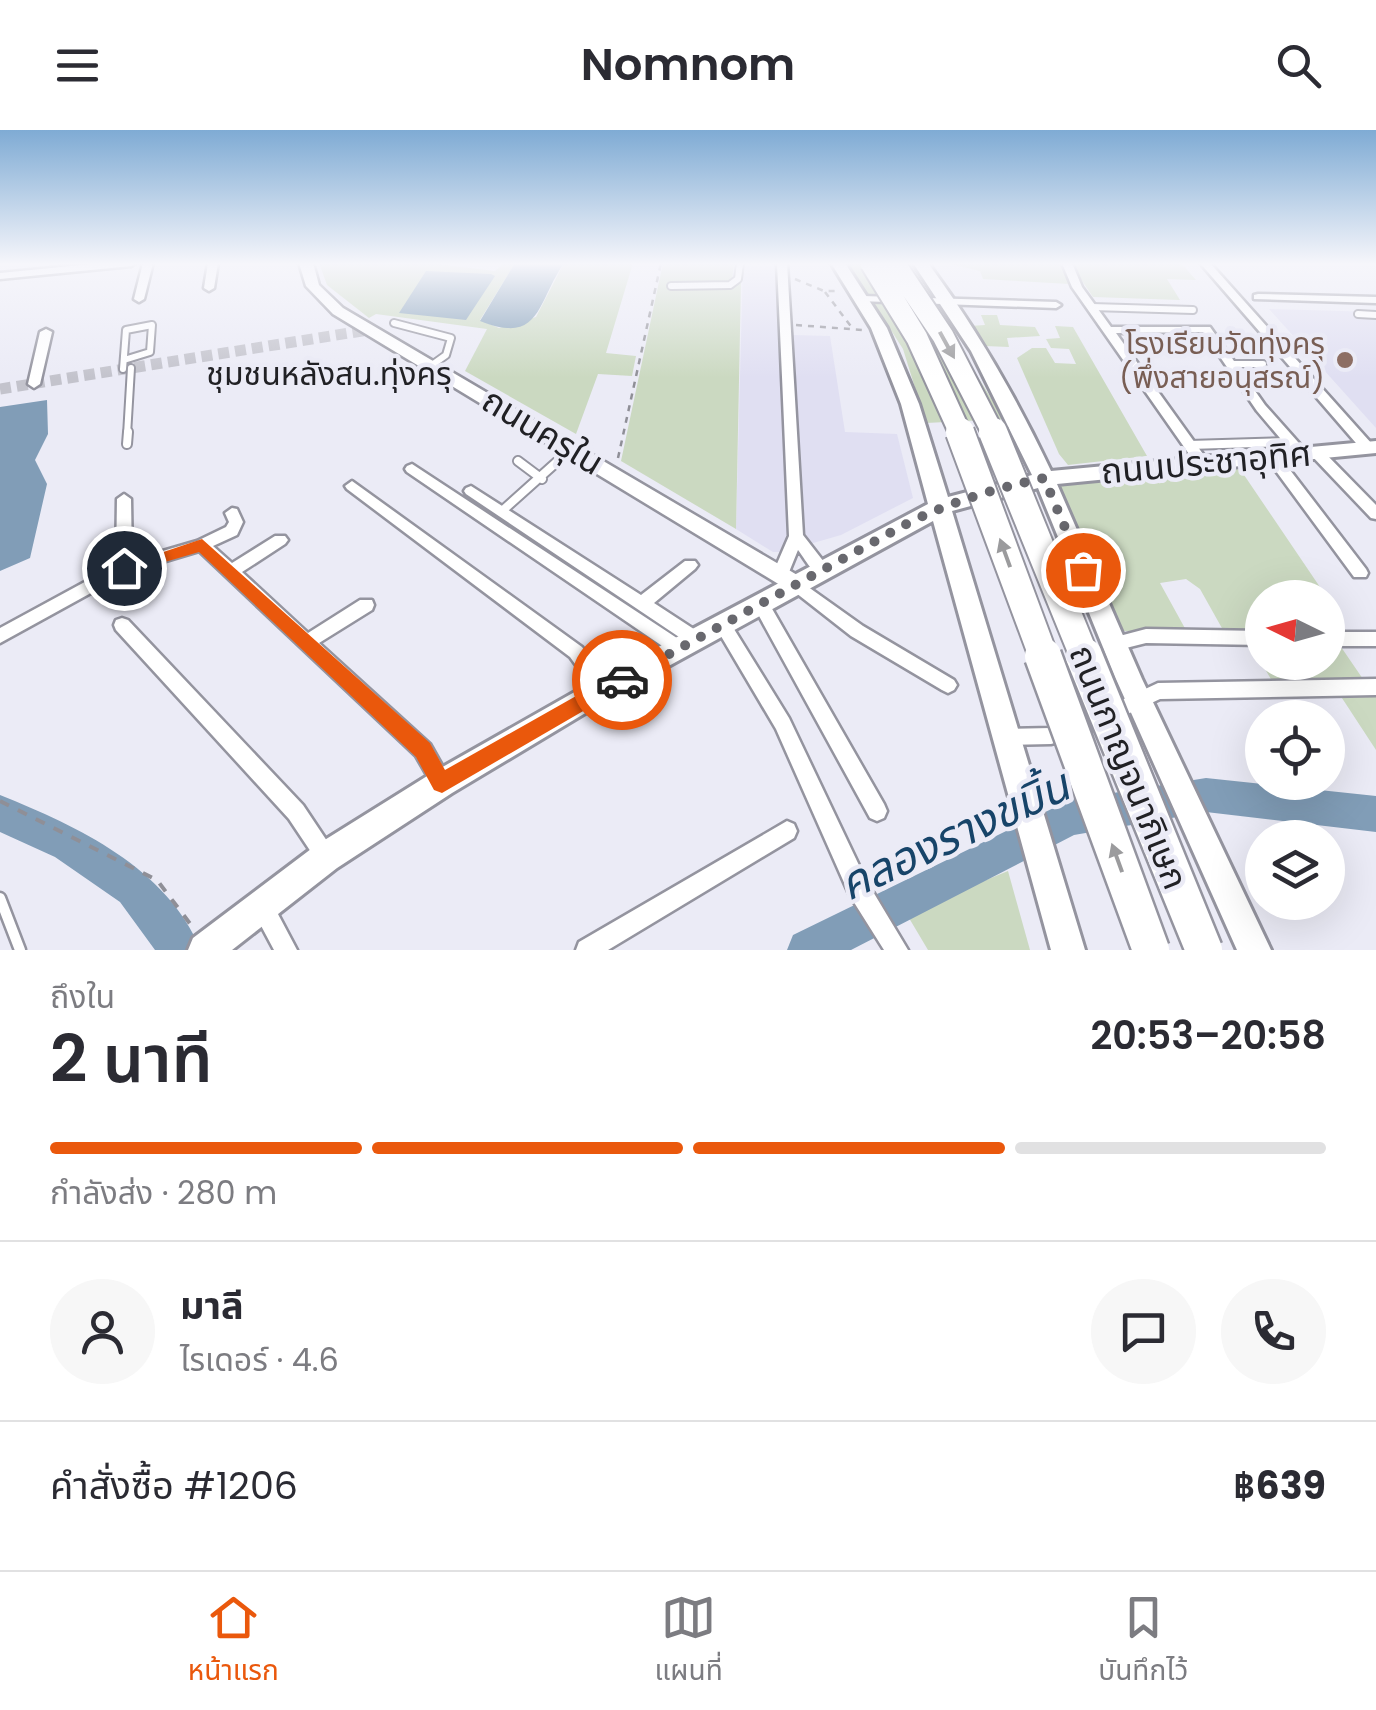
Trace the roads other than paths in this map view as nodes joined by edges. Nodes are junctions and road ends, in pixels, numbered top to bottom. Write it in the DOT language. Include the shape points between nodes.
graph roads {
  1 [pos="325,301"];
  2 [pos="784,301"];
  3 [pos="864,301"];
  4 [pos="895,301"];
  5 [pos="920,301"];
  6 [pos="933,301"];
  7 [pos="1089,301"];
  8 [pos="1240,301"];
  9 [pos="950,303"];
  10 [pos="1056,305"];
  11 [pos="1092,307"];
  12 [pos="1193,310"];
  13 [pos="1358,314"];
  14 [pos="1376,315"];
  15 [pos="394,323"];
  16 [pos="1107,330"];
  17 [pos="46,332"];
  18 [pos="124,360"];
  19 [pos="432,364"];
  20 [pos="1230,364"];
  21 [pos="1264,364"];
  22 [pos="34,384"];
  23 [pos="127,444"];
  24 [pos="1371,447"];
  25 [pos="572,448"];
  26 [pos="1303,449"];
  27 [pos="1195,453"];
  28 [pos="1272,456"];
  29 [pos="518,461"];
  30 [pos="412,469"];
  31 [pos="1044,478"];
  32 [pos="542,479"];
  33 [pos="352,486"];
  34 [pos="471,491"];
  35 [pos="124,499"];
  36 [pos="941,507"];
  37 [pos="502,511"];
  38 [pos="232,514"];
  39 [pos="1376,514"];
  40 [pos="796,536"];
  41 [pos="280,540"];
  42 [pos="202,546"];
  43 [pos="690,565"];
  44 [pos="124,568"];
  45 [pos="823,571"];
  46 [pos="230,572"];
  47 [pos="1360,573"];
  48 [pos="789,579"];
  49 [pos="641,604"];
  50 [pos="366,605"];
  51 [pos="761,605"];
  52 [pos="122,626"];
  53 [pos="723,626"];
  54 [pos="0,636"];
  55 [pos="1245,638"];
  56 [pos="1345,639"];
  57 [pos="1376,639"];
  58 [pos="306,642"];
  59 [pos="689,644"];
  60 [pos="1114,644"];
  61 [pos="948,686"];
  62 [pos="1376,688"];
  63 [pos="604,689"];
  64 [pos="1140,699"];
  65 [pos="1005,738"];
  66 [pos="442,783"];
  67 [pos="876,811"];
  68 [pos="787,831"];
  69 [pos="326,857"];
  70 [pos="0,898"];
  71 [pos="262,908"];
  72 [pos="206,938"];
  73 [pos="894,945"];
  74 [pos="20,950"];
  75 [pos="286,950"];
  76 [pos="586,950"];
  77 [pos="1068,950"];
  78 [pos="1150,950"];
  79 [pos="1204,950"];
  80 [pos="1254,950"];
  1 -- 19 [label="street, ถนนครุใน"];
  2 -- 40 [label="street"];
  3 -- 36 [label="main road" via="910,404"];
  78 -- 4 [label="highway, ถนนกาญจนาภิเษก, one-way, bridge" via="962,434"];
  5 -- 79 [label="highway, ถนนกาญจนาภิเษก, one-way, bridge" via="990,426"];
  6 -- 9 [label="street"];
  7 -- 11 [label="street"];
  8 -- 24 [label="street"];
  9 -- 10 [label="street"];
  9 -- 31 [label="main road" via="1004,392"];
  11 -- 12 [label="lane"];
  11 -- 16 [label="street"];
  13 -- 14 [label="lane"];
  15 -- 19 [label="lane" via="451,338 446,354"];
  16 -- 20 [label="street" via="1206,329"];
  16 -- 27 [label="street"];
  17 -- 22 [label="street"];
  18 -- 18 [label="lane" via="126,330 152,325 150,352"];
  18 -- 23 [label="lane"];
  19 -- 25 [label="street, ถนนครุใน"];
  20 -- 21 [label="lane"];
  20 -- 26 [label="street"];
  24 -- 26 [label="main road, ถนนประชาอุทิศ"];
  25 -- 32 [label="lane"];
  25 -- 48 [label="street, ถนนครุใน"];
  26 -- 27 [label="lane"];
  26 -- 28 [label="main road, ถนนประชาอุทิศ"];
  26 -- 39 [label="street"];
  27 -- 28 [label="main road, ถนนประชาอุทิศ"];
  27 -- 31 [label="main road, ถนนประชาอุทิศ"];
  28 -- 47 [label="street"];
  29 -- 32 [label="lane"];
  30 -- 59 [label="street"];
  31 -- 36 [label="main road, ถนนประชาอุทิศ"];
  31 -- 60 [label="main road"];
  32 -- 37 [label="lane"];
  33 -- 63 [label="street" via="576,652"];
  34 -- 37 [label="street"];
  35 -- 44 [label="street"];
  36 -- 45 [label="main road, ถนนประชาอุทิศ"];
  36 -- 65 [label="main road"];
  37 -- 49 [label="street"];
  38 -- 42 [label="street" via="232,531"];
  40 -- 45 [label="street"];
  40 -- 48 [label="street"];
  41 -- 46 [label="street"];
  42 -- 44 [label="street"];
  42 -- 46 [label="street"];
  43 -- 49 [label="street"];
  44 -- 54 [label="street"];
  45 -- 48 [label="main road, ถนนประชาอุทิศ"];
  46 -- 58 [label="street"];
  48 -- 51 [label="main road, ถนนประชาอุทิศ"];
  48 -- 61 [label="street" via="857,631"];
  49 -- 59 [label="street"];
  50 -- 58 [label="street"];
  51 -- 53 [label="main road, ถนนประชาอุทิศ"];
  51 -- 67 [label="street"];
  52 -- 69 [label="street" via="296,812"];
  53 -- 59 [label="main road, ถนนประชาอุทิศ"];
  53 -- 73 [label="street" via="782,724 858,888"];
  55 -- 60 [label="street" via="1146,636"];
  56 -- 57 [label="street"];
  58 -- 66 [label="street" via="423,750"];
  59 -- 63 [label="main road, ถนนประชาอุทิศ"];
  60 -- 64 [label="main road"];
  62 -- 64 [label="street" via="1158,690"];
  63 -- 66 [label="main road, ถนนประชาอุทิศ"];
  64 -- 65 [label="street" via="1080,728"];
  64 -- 80 [label="main road"];
  65 -- 77 [label="main road"];
  66 -- 69 [label="main road, ถนนประชาอุทิศ"];
  68 -- 76 [label="street"];
  69 -- 71 [label="main road, ถนนประชาอุทิศ"];
  70 -- 74 [label="lane"];
  71 -- 72 [label="main road, ถนนประชาอุทิศ"];
  71 -- 75 [label="street"];
}
